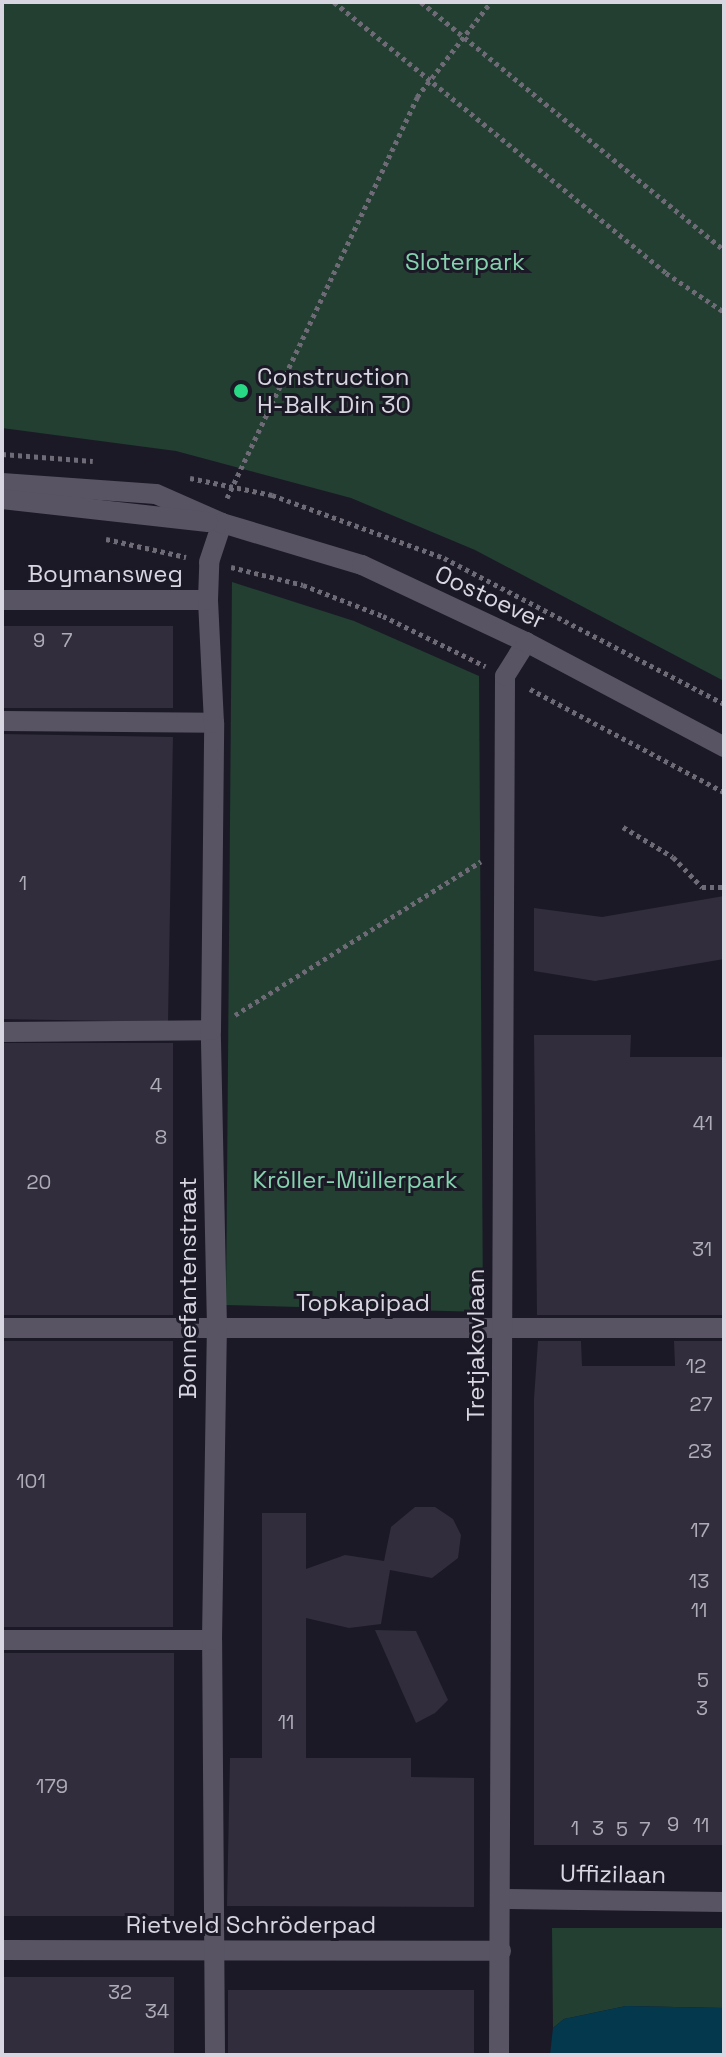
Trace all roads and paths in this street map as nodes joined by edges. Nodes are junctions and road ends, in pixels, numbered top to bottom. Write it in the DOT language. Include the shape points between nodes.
graph roads {
  1 [pos="334,2"];
  2 [pos="421,2"];
  3 [pos="491,2"];
  4 [pos="463,37"];
  5 [pos="428,79"];
  6 [pos="724,250"];
  7 [pos="724,312"];
  8 [pos="2,483"];
  9 [pos="230,485"];
  10 [pos="2,499"];
  11 [pos="222,523"];
  12 [pos="97,537"];
  13 [pos="209,562"];
  14 [pos="2,600"];
  15 [pos="208,600"];
  16 [pos="526,642"];
  17 [pos="505,676"];
  18 [pos="2,721"];
  19 [pos="214,723"];
  20 [pos="724,747"];
  21 [pos="724,792"];
  22 [pos="623,827"];
  23 [pos="502,847"];
  24 [pos="724,887"];
  25 [pos="211,1030"];
  26 [pos="2,1032"];
  27 [pos="2,1328"];
  28 [pos="217,1328"];
  29 [pos="724,1328"];
  30 [pos="502,1329"];
  31 [pos="2,1640"];
  32 [pos="212,1640"];
  33 [pos="502,1899"];
  34 [pos="724,1902"];
  35 [pos="2,1950"];
  36 [pos="216,1951"];
  37 [pos="501,1951"];
  38 [pos="215,2055"];
  39 [pos="499,2055"];
  1 -- 5 [label="path"];
  2 -- 4 [label="path"];
  3 -- 4 [label="path"];
  4 -- 5 [label="path"];
  4 -- 6 [label="path"];
  5 -- 7 [label="path" via="666,273"];
  5 -- 9 [label="path"];
  8 -- 11 [label="street, Oostoever" via="156,494"];
  10 -- 11 [label="street, Oostoever"];
  11 -- 13 [label="street, Bonnefantenstraat"];
  11 -- 16 [label="street, Oostoever" via="362,565"];
  12 -- 13 [label="path"];
  13 -- 15 [label="street, Bonnefantenstraat"];
  13 -- 17 [label="path" via="330,595"];
  14 -- 15 [label="street, Boymansweg"];
  15 -- 19 [label="street, Bonnefantenstraat"];
  16 -- 17 [label="street"];
  16 -- 20 [label="street, Oostoever"];
  17 -- 21 [label="path"];
  17 -- 23 [label="street, Tretjakovlaan"];
  18 -- 19 [label="street"];
  19 -- 25 [label="street, Bonnefantenstraat"];
  22 -- 24 [label="path" via="673,857 702,887"];
  23 -- 25 [label="path"];
  23 -- 30 [label="street, Tretjakovlaan"];
  25 -- 26 [label="street"];
  25 -- 28 [label="street, Bonnefantenstraat"];
  27 -- 28 [label="street, Topkapipad"];
  28 -- 30 [label="street, Topkapipad"];
  28 -- 32 [label="street, Bonnefantenstraat"];
  29 -- 30 [label="street, Topkapipad"];
  30 -- 33 [label="street, Tretjakovlaan"];
  31 -- 32 [label="street"];
  32 -- 36 [label="street, Bonnefantenstraat"];
  33 -- 34 [label="street, Uffizilaan"];
  33 -- 37 [label="street, Tretjakovlaan"];
  35 -- 36 [label="street, Rietveld Schröderpad"];
  36 -- 37 [label="street, Rietveld Schröderpad"];
  36 -- 38 [label="street, Bonnefantenstraat"];
  37 -- 39 [label="street, Tretjakovlaan"];
}
